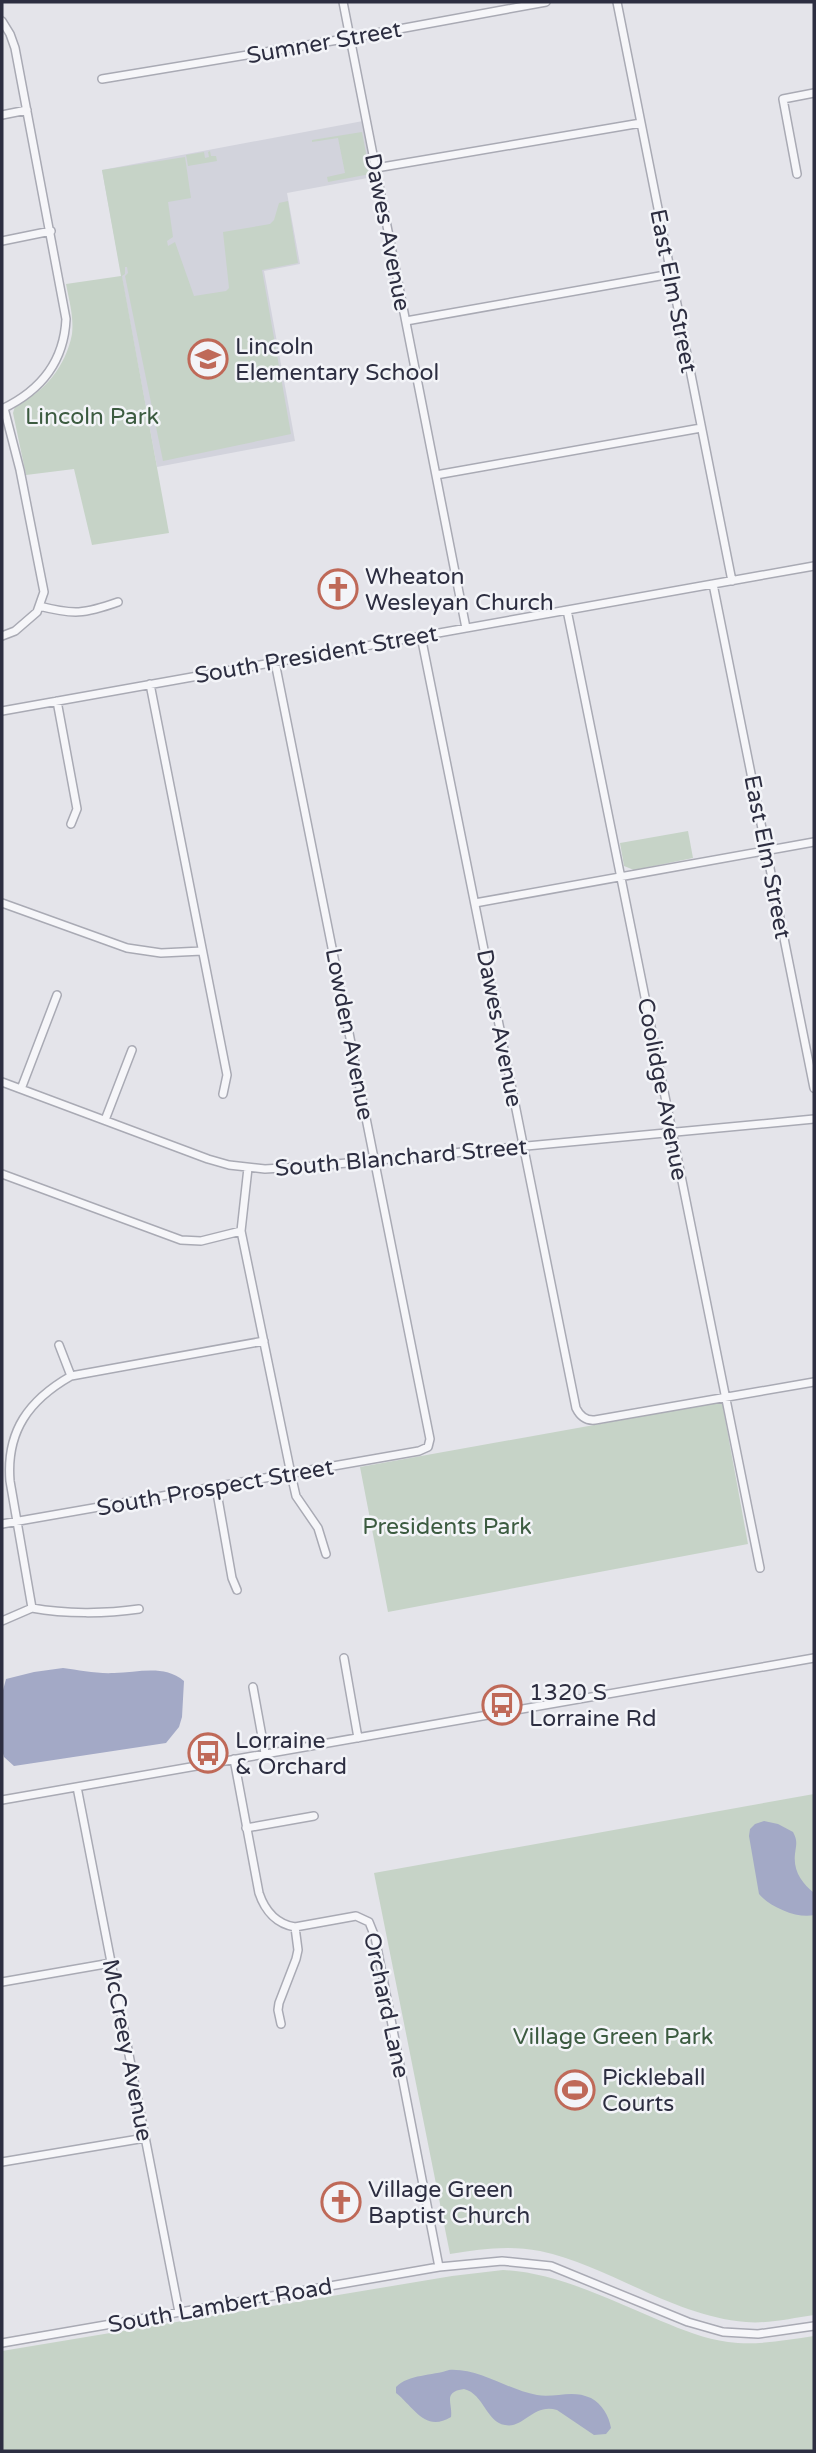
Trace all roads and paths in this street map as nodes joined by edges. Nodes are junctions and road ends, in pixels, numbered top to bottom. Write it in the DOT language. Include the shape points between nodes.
graph roads {
  1 [pos="343,2"];
  2 [pos="546,2"];
  3 [pos="617,2"];
  4 [pos="2,22"];
  5 [pos="350,38"];
  6 [pos="102,79"];
  7 [pos="814,93"];
  8 [pos="27,110"];
  9 [pos="2,115"];
  10 [pos="641,123"];
  11 [pos="376,168"];
  12 [pos="797,174"];
  13 [pos="51,231"];
  14 [pos="2,241"];
  15 [pos="671,274"];
  16 [pos="406,321"];
  17 [pos="3,408"];
  18 [pos="701,428"];
  19 [pos="436,475"];
  20 [pos="814,566"];
  21 [pos="732,581"];
  22 [pos="713,584"];
  23 [pos="118,602"];
  24 [pos="39,606"];
  25 [pos="567,610"];
  26 [pos="466,628"];
  27 [pos="2,636"];
  28 [pos="421,636"];
  29 [pos="275,662"];
  30 [pos="150,684"];
  31 [pos="57,701"];
  32 [pos="2,710"];
  33 [pos="71,824"];
  34 [pos="814,842"];
  35 [pos="767,851"];
  36 [pos="621,877"];
  37 [pos="2,902"];
  38 [pos="475,903"];
  39 [pos="202,951"];
  40 [pos="57,995"];
  41 [pos="132,1050"];
  42 [pos="2,1082"];
  43 [pos="814,1088"];
  44 [pos="20,1089"];
  45 [pos="223,1094"];
  46 [pos="814,1119"];
  47 [pos="105,1120"];
  48 [pos="672,1133"];
  49 [pos="523,1146"];
  50 [pos="375,1160"];
  51 [pos="248,1168"];
  52 [pos="2,1174"];
  53 [pos="241,1231"];
  54 [pos="264,1341"];
  55 [pos="59,1345"];
  56 [pos="71,1376"];
  57 [pos="814,1382"];
  58 [pos="725,1398"];
  59 [pos="428,1447"];
  60 [pos="291,1474"];
  61 [pos="216,1487"];
  62 [pos="17,1521"];
  63 [pos="2,1524"];
  64 [pos="326,1554"];
  65 [pos="760,1567"];
  66 [pos="237,1590"];
  67 [pos="32,1608"];
  68 [pos="139,1609"];
  69 [pos="2,1621"];
  70 [pos="344,1658"];
  71 [pos="814,1658"];
  72 [pos="254,1687"];
  73 [pos="358,1738"];
  74 [pos="265,1754"];
  75 [pos="234,1759"];
  76 [pos="77,1787"];
  77 [pos="2,1800"];
  78 [pos="314,1815"];
  79 [pos="246,1828"];
  80 [pos="295,1927"];
  81 [pos="111,1963"];
  82 [pos="2,1982"];
  83 [pos="281,2024"];
  84 [pos="145,2138"];
  85 [pos="2,2162"];
  86 [pos="439,2267"];
  87 [pos="179,2312"];
  88 [pos="814,2326"];
  89 [pos="2,2343"];
  1 -- 5 [label="street, Dawes Avenue"];
  2 -- 5 [label="street, Sumner Street"];
  3 -- 10 [label="street, East Elm Street"];
  4 -- 8 [label="street" via="10,34"];
  5 -- 6 [label="street, Sumner Street"];
  5 -- 11 [label="street, Dawes Avenue"];
  7 -- 12 [label="street" via="783,99"];
  8 -- 9 [label="street"];
  8 -- 13 [label="street"];
  10 -- 11 [label="street"];
  10 -- 15 [label="street, East Elm Street"];
  11 -- 16 [label="street, Dawes Avenue"];
  13 -- 14 [label="street"];
  13 -- 17 [label="street" via="66,319 64,342 49,374"];
  15 -- 16 [label="street"];
  15 -- 18 [label="street, East Elm Street"];
  16 -- 19 [label="street, Dawes Avenue"];
  17 -- 24 [label="street" via="44,592"];
  18 -- 19 [label="street"];
  18 -- 21 [label="street, East Elm Street"];
  19 -- 26 [label="street, Dawes Avenue"];
  20 -- 21 [label="street"];
  21 -- 22 [label="street, South President Street"];
  22 -- 25 [label="street, South President Street"];
  22 -- 35 [label="street, East Elm Street"];
  23 -- 24 [label="street" via="89,612 67,613"];
  24 -- 27 [label="street" via="15,631"];
  25 -- 26 [label="street, South President Street"];
  25 -- 36 [label="street, Coolidge Avenue"];
  26 -- 28 [label="street, South President Street"];
  28 -- 29 [label="street, South President Street"];
  28 -- 38 [label="street, Dawes Avenue"];
  29 -- 30 [label="street, South President Street"];
  29 -- 50 [label="street, Lowden Avenue"];
  30 -- 31 [label="street, South President Street"];
  30 -- 39 [label="street"];
  31 -- 32 [label="street, South President Street"];
  31 -- 33 [label="street" via="77,809"];
  34 -- 35 [label="street"];
  35 -- 36 [label="street"];
  35 -- 43 [label="street, East Elm Street"];
  36 -- 38 [label="street"];
  36 -- 48 [label="street, Coolidge Avenue"];
  37 -- 39 [label="street" via="127,948 161,953"];
  38 -- 49 [label="street, Dawes Avenue"];
  39 -- 45 [label="street" via="227,1075"];
  40 -- 44 [label="street"];
  41 -- 47 [label="street"];
  42 -- 44 [label="street, South Blanchard Street"];
  44 -- 47 [label="street, South Blanchard Street"];
  46 -- 48 [label="street, South Blanchard Street"];
  47 -- 51 [label="street, South Blanchard Street" via="208,1159"];
  48 -- 49 [label="street, South Blanchard Street"];
  48 -- 58 [label="street, Coolidge Avenue"];
  49 -- 50 [label="street, South Blanchard Street"];
  49 -- 58 [label="street, Dawes Avenue" via="576,1408 583,1417 595,1420"];
  50 -- 51 [label="street, South Blanchard Street"];
  50 -- 59 [label="street, Lowden Avenue" via="430,1437"];
  51 -- 53 [label="street"];
  52 -- 53 [label="street" via="181,1240 201,1241"];
  53 -- 54 [label="street"];
  54 -- 56 [label="street"];
  54 -- 60 [label="street"];
  55 -- 56 [label="street"];
  56 -- 62 [label="street" via="35,1401 16,1434 9,1474"];
  57 -- 58 [label="street"];
  58 -- 65 [label="street, Coolidge Avenue"];
  59 -- 60 [label="street, South Prospect Street"];
  60 -- 61 [label="street, South Prospect Street"];
  60 -- 64 [label="street" via="296,1496 318,1528"];
  61 -- 62 [label="street, South Prospect Street"];
  61 -- 66 [label="street"];
  62 -- 63 [label="street, South Prospect Street"];
  62 -- 67 [label="street"];
  67 -- 68 [label="street"];
  67 -- 69 [label="street"];
  70 -- 73 [label="street"];
  71 -- 73 [label="street"];
  72 -- 74 [label="street"];
  73 -- 74 [label="street"];
  74 -- 75 [label="street"];
  75 -- 76 [label="street"];
  75 -- 79 [label="street"];
  76 -- 77 [label="street"];
  76 -- 81 [label="street, McCreey Avenue"];
  78 -- 79 [label="street"];
  79 -- 80 [label="street" via="261,1899 276,1920"];
  80 -- 83 [label="street" via="298,1950 279,2003"];
  80 -- 86 [label="street, Orchard Lane" via="356,1916 369,1922"];
  81 -- 82 [label="street"];
  81 -- 84 [label="street, McCreey Avenue"];
  84 -- 85 [label="street"];
  84 -- 87 [label="street, McCreey Avenue"];
  86 -- 87 [label="street, South Lambert Road"];
  86 -- 88 [label="street, South Lambert Road" via="502,2261 551,2266 723,2332 758,2334"];
  87 -- 89 [label="street, South Lambert Road"];
}
